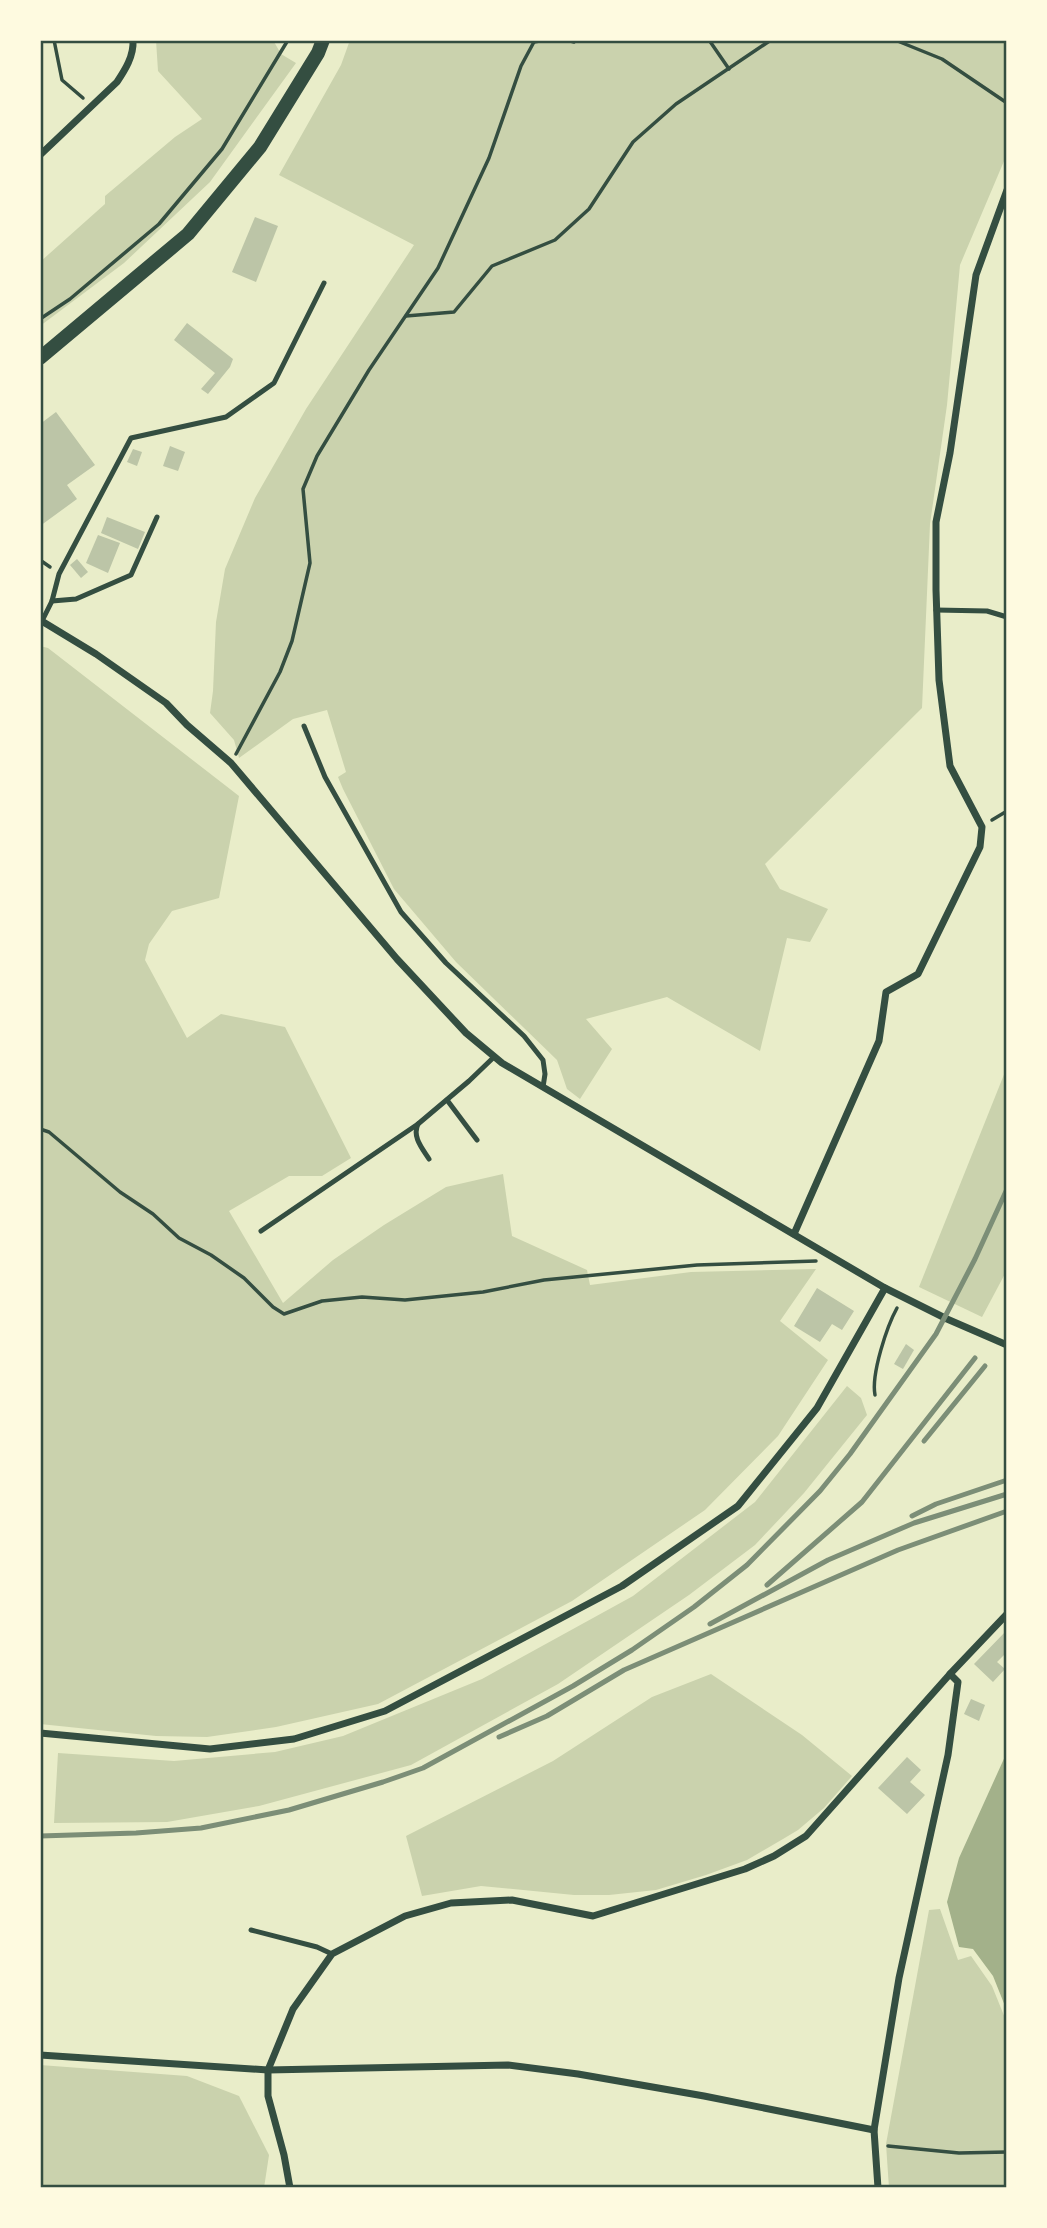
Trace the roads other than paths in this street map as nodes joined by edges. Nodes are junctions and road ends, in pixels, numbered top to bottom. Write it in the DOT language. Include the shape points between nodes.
graph roads {
  1 [pos="133,40"];
  2 [pos="323,40"];
  3 [pos="40,155"];
  4 [pos="1007,190"];
  5 [pos="324,283"];
  6 [pos="40,358"];
  7 [pos="157,517"];
  8 [pos="52,601"];
  9 [pos="936,610"];
  10 [pos="1007,617"];
  11 [pos="41,620"];
  12 [pos="304,726"];
  13 [pos="494,1057"];
  14 [pos="543,1087"];
  15 [pos="447,1100"];
  16 [pos="418,1124"];
  17 [pos="477,1140"];
  18 [pos="429,1159"];
  19 [pos="261,1231"];
  20 [pos="794,1234"];
  21 [pos="885,1288"];
  22 [pos="1007,1345"];
  23 [pos="1007,1614"];
  24 [pos="950,1674"];
  25 [pos="40,1734"];
  26 [pos="251,1930"];
  27 [pos="332,1954"];
  28 [pos="40,2055"];
  29 [pos="268,2070"];
  30 [pos="874,2130"];
  31 [pos="290,2188"];
  32 [pos="878,2188"];
  1 -- 3 [label="street" via="127,68 117,82"];
  2 -- 6 [label="main road" via="260,147 188,234"];
  4 -- 9 [label="street" via="976,275 936,522"];
  5 -- 8 [label="lane" via="275,383 226,417 131,438 59,574"];
  7 -- 8 [label="lane" via="131,575 76,599"];
  8 -- 11 [label="lane"];
  9 -- 10 [label="lane" via="987,611"];
  9 -- 20 [label="street" via="950,766 982,827 980,847 918,974 886,992 879,1041"];
  11 -- 13 [label="street" via="166,703 230,763 397,959"];
  12 -- 14 [label="lane" via="325,778 401,912 446,963 524,1035 542,1060"];
  13 -- 14 [label="street"];
  13 -- 15 [label="lane"];
  14 -- 20 [label="street"];
  15 -- 16 [label="lane"];
  15 -- 17 [label="lane"];
  16 -- 18 [label="lane" via="418,1142"];
  16 -- 19 [label="lane"];
  20 -- 21 [label="street"];
  21 -- 22 [label="street"];
  21 -- 25 [label="street" via="817,1408 737,1506 622,1586 409,1699 294,1739 211,1749"];
  23 -- 24 [label="street"];
  24 -- 27 [label="street" via="806,1836 764,1861 593,1916 512,1900 451,1903 405,1916"];
  24 -- 30 [label="street" via="958,1682 948,1755 899,1978"];
  26 -- 27 [label="lane"];
  27 -- 29 [label="street" via="293,2009"];
  28 -- 29 [label="street"];
  29 -- 30 [label="street" via="508,2066 704,2096"];
  29 -- 31 [label="street" via="268,2096"];
  30 -- 32 [label="street"];
}
